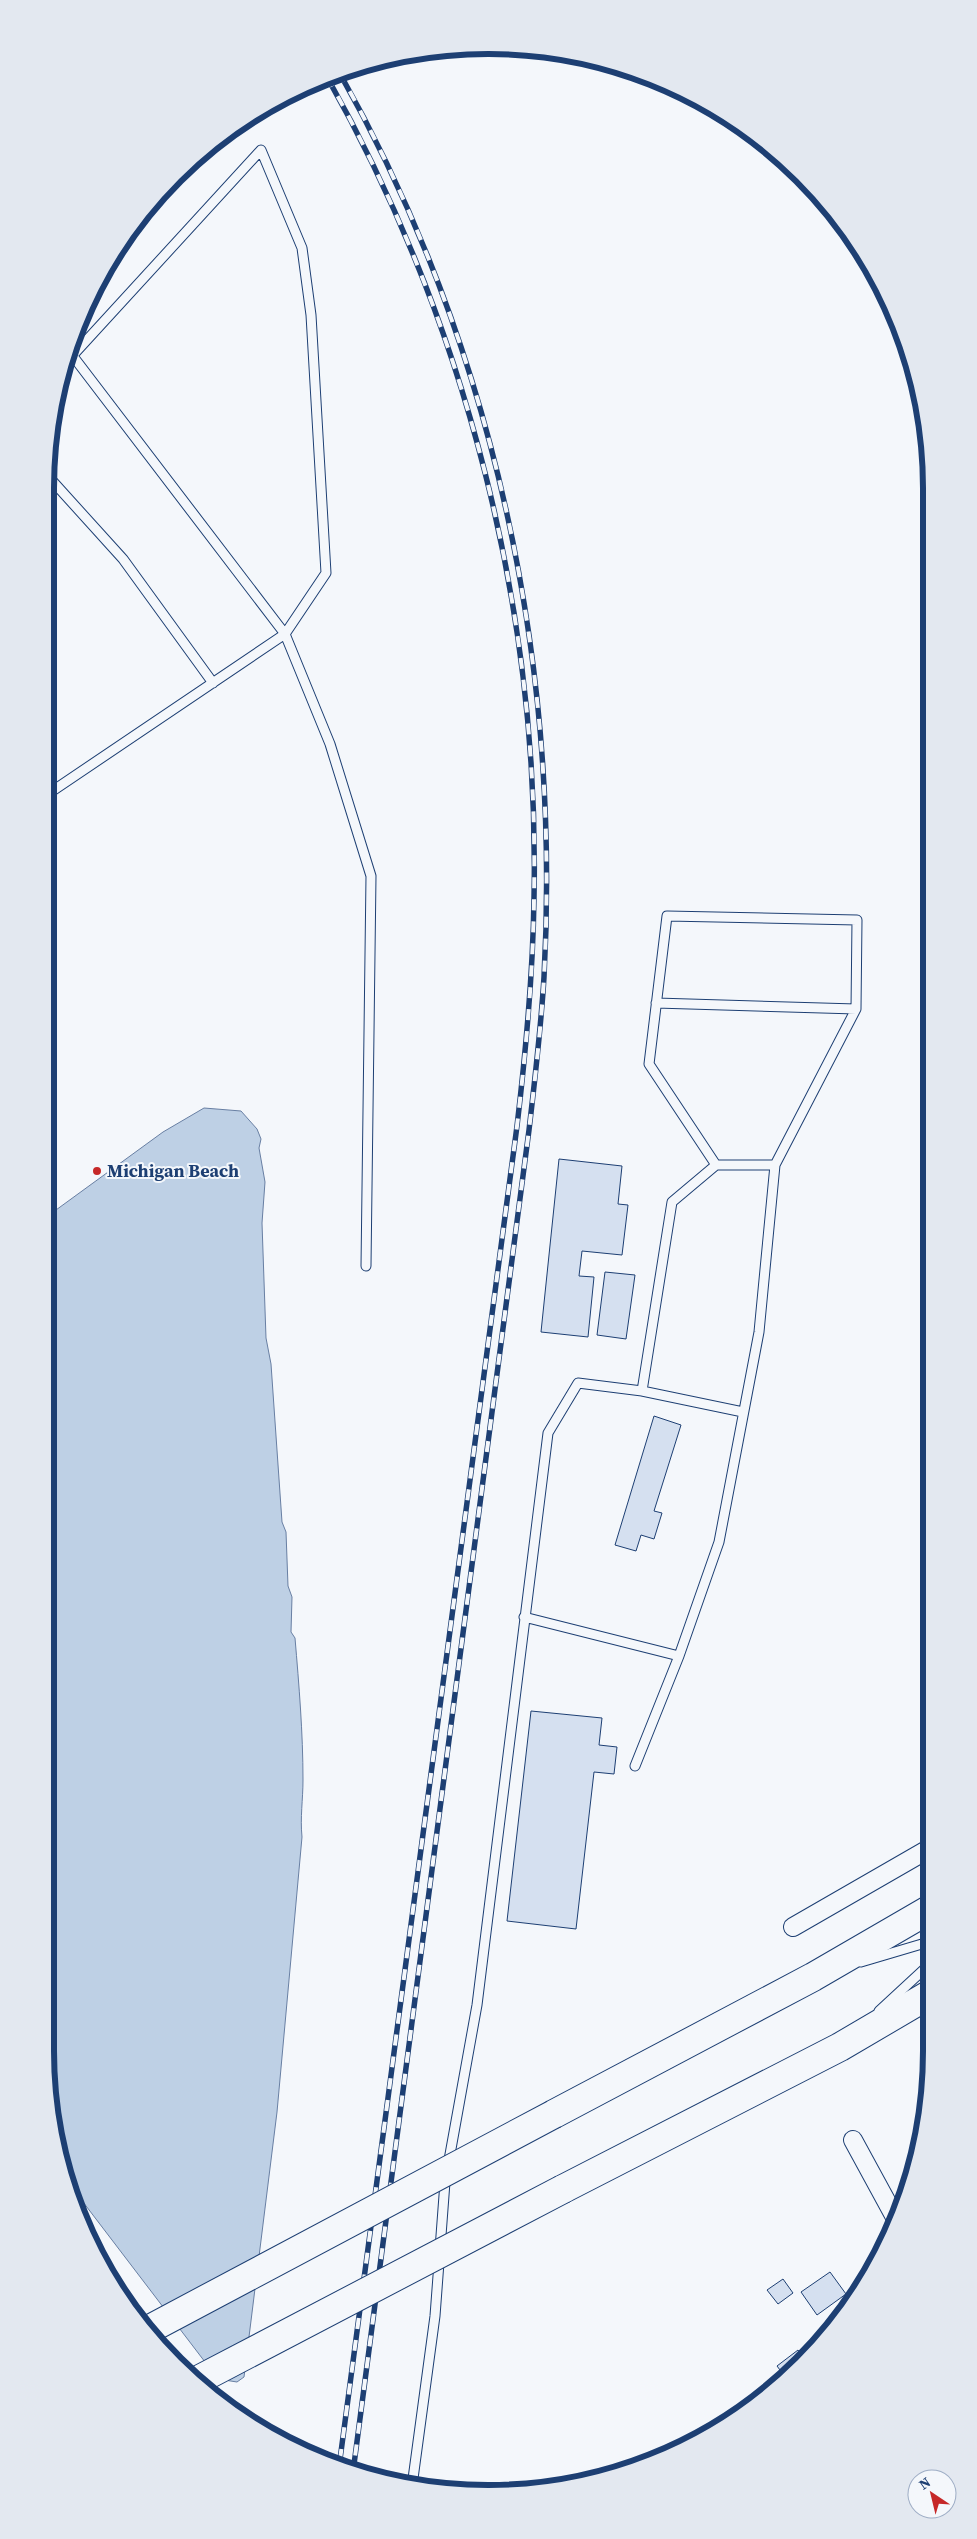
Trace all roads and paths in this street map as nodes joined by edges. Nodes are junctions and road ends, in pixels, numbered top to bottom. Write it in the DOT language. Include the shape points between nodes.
graph roads {
  1 [pos="78,345"];
  2 [pos="74,358"];
  3 [pos="54,483"];
  4 [pos="285,634"];
  5 [pos="213,683"];
  6 [pos="54,790"];
  7 [pos="656,1003"];
  8 [pos="856,1009"];
  9 [pos="716,1165"];
  10 [pos="775,1165"];
  11 [pos="366,1266"];
  12 [pos="642,1391"];
  13 [pos="743,1412"];
  14 [pos="524,1617"];
  15 [pos="679,1656"];
  16 [pos="634,1766"];
  17 [pos="923,1852"];
  18 [pos="923,1913"];
  19 [pos="793,1927"];
  20 [pos="923,1944"];
  21 [pos="923,1970"];
  22 [pos="813,1976"];
  23 [pos="923,1998"];
  24 [pos="840,2046"];
  25 [pos="853,2140"];
  26 [pos="892,2212"];
  27 [pos="154,2327"];
  28 [pos="203,2378"];
  29 [pos="413,2479"];
  1 -- 4 [label="lane" via="261,150 302,248 311,315 326,572"];
  2 -- 4 [label="lane"];
  3 -- 5 [label="lane" via="123,559"];
  4 -- 5 [label="lane"];
  4 -- 11 [label="lane" via="330,744 371,876"];
  5 -- 6 [label="lane"];
  7 -- 8 [label="lane"];
  7 -- 8 [label="lane" via="667,916 857,920"];
  7 -- 9 [label="lane" via="649,1064"];
  8 -- 10 [label="lane"];
  9 -- 10 [label="lane"];
  9 -- 12 [label="lane" via="672,1202"];
  10 -- 13 [label="lane" via="759,1332"];
  12 -- 13 [label="lane"];
  12 -- 14 [label="lane" via="578,1383 548,1433"];
  13 -- 15 [label="lane" via="719,1542"];
  14 -- 15 [label="lane"];
  14 -- 29 [label="lane" via="477,2005 445,2182 435,2316"];
  15 -- 16 [label="lane"];
  17 -- 19 [label="street"];
  18 -- 22 [label="highway"];
  20 -- 22 [label="lane"];
  21 -- 24 [label="lane"];
  22 -- 27 [label="highway, bridge"];
  23 -- 24 [label="highway"];
  24 -- 28 [label="highway, bridge"];
  25 -- 26 [label="street"];
}
